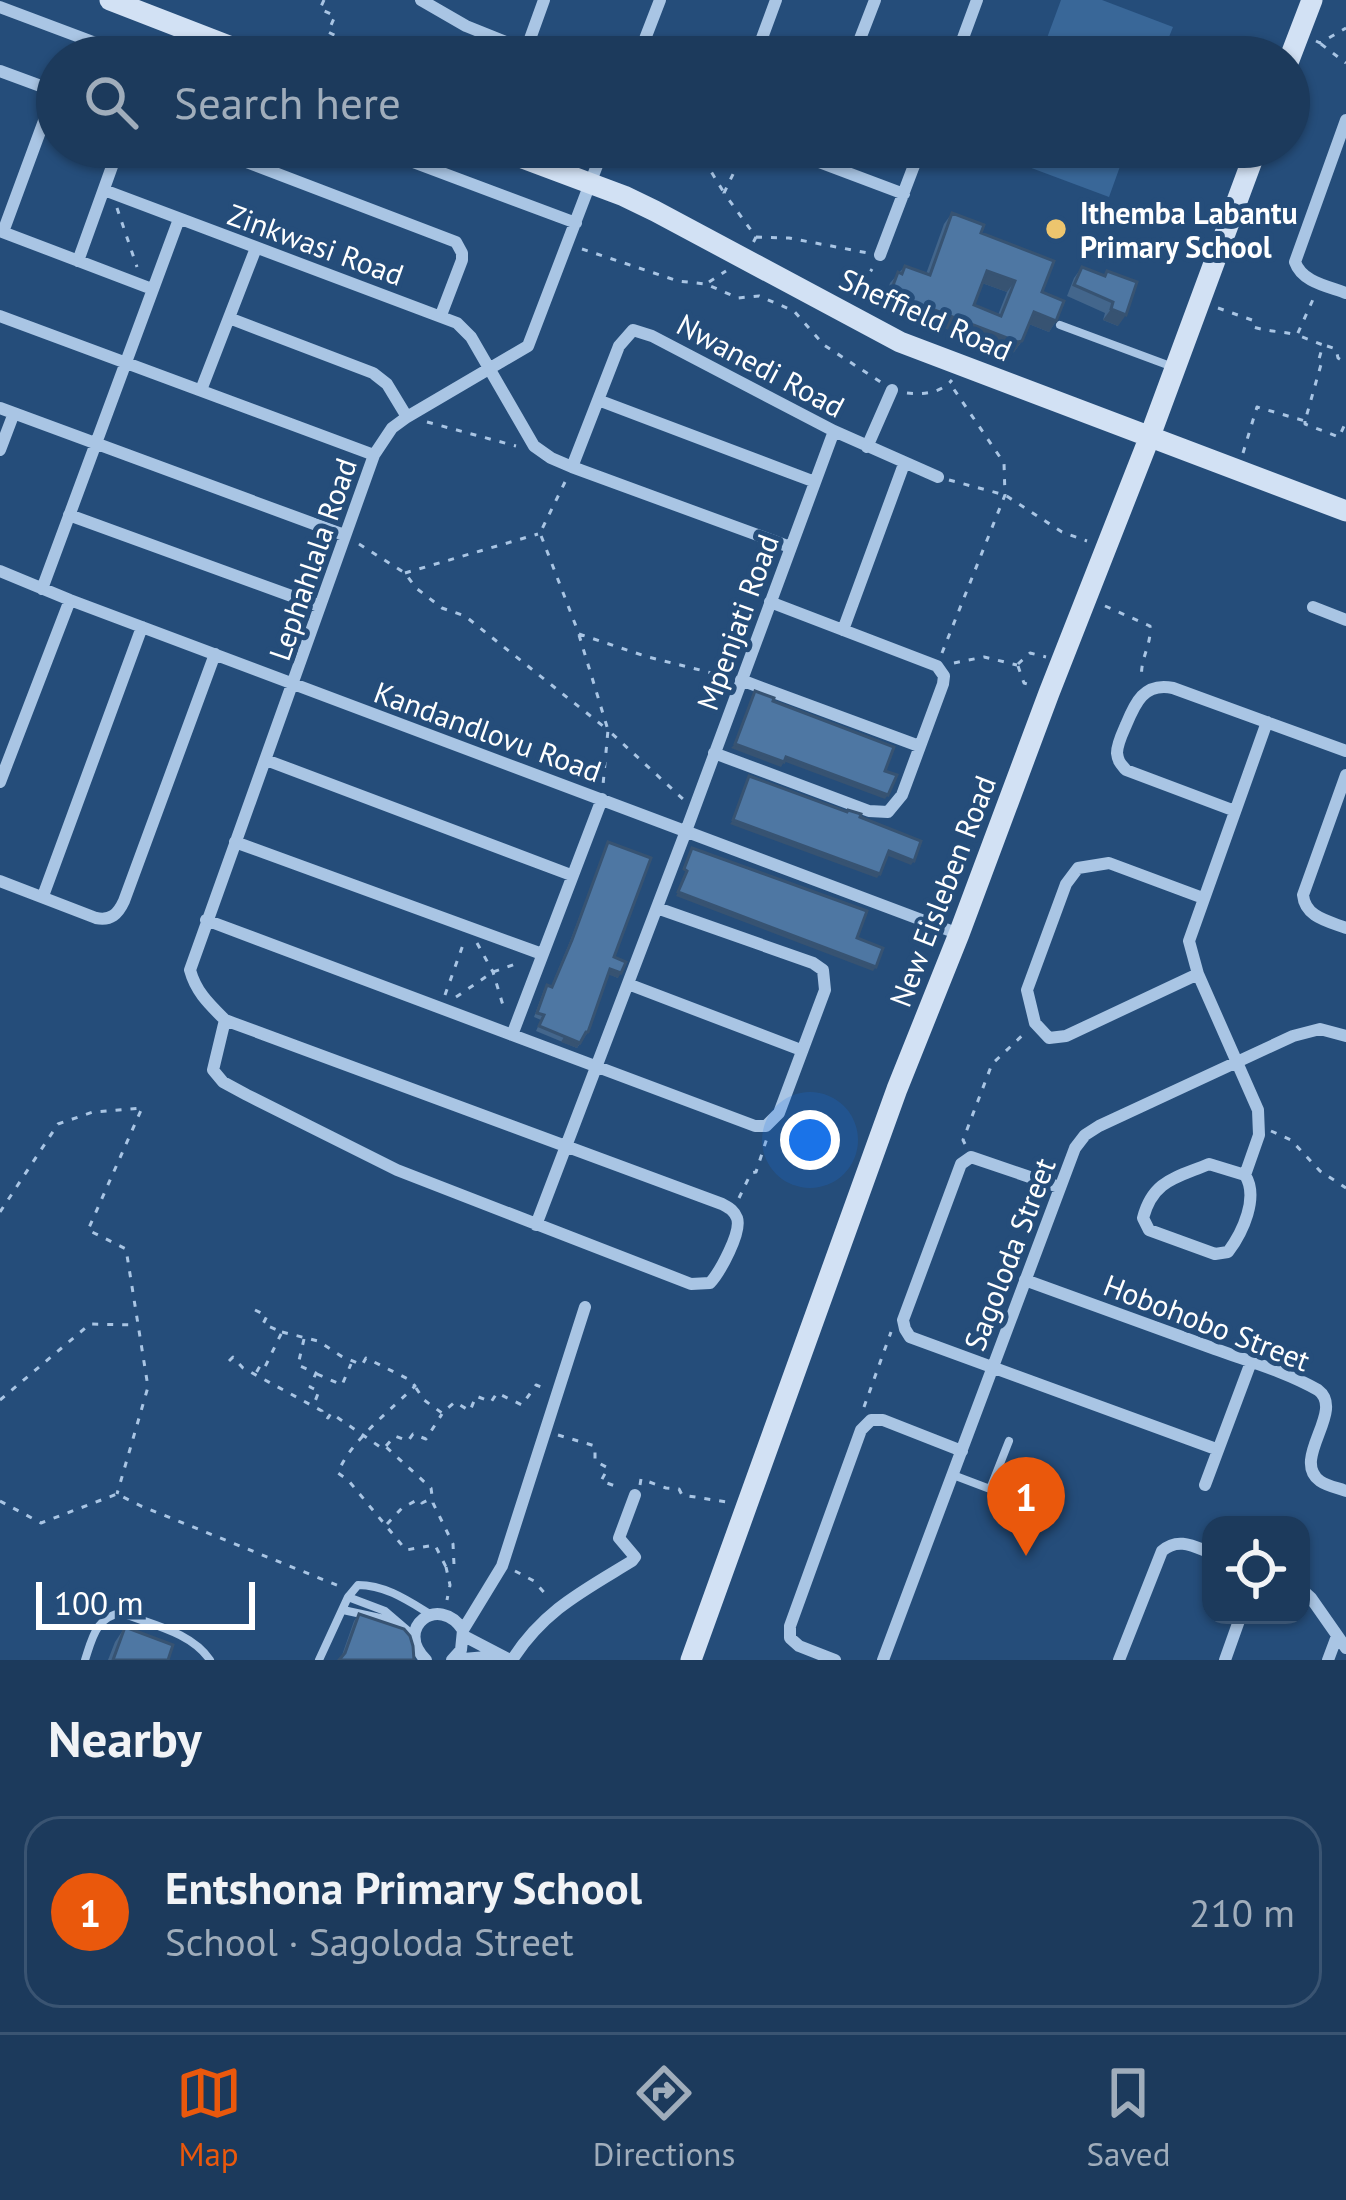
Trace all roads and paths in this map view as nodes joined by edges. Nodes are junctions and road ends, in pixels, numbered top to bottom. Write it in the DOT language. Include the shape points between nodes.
graph roads {
  1 [pos="110,0"];
  2 [pos="324,0"];
  3 [pos="421,0"];
  4 [pos="544,0"];
  5 [pos="660,0"];
  6 [pos="776,0"];
  7 [pos="875,0"];
  8 [pos="977,0"];
  9 [pos="1312,0"];
  10 [pos="442,6"];
  11 [pos="0,7"];
  12 [pos="1346,28"];
  13 [pos="77,36"];
  14 [pos="203,36"];
  15 [pos="336,36"];
  16 [pos="491,36"];
  17 [pos="531,36"];
  18 [pos="646,36"];
  19 [pos="762,36"];
  20 [pos="861,36"];
  21 [pos="964,36"];
  22 [pos="1309,36"];
  23 [pos="1310,39"];
  24 [pos="1310,40"];
  25 [pos="1346,63"];
  26 [pos="0,71"];
  27 [pos="36,84"];
  28 [pos="1346,120"];
  29 [pos="36,143"];
  30 [pos="115,168"];
  31 [pos="262,168"];
  32 [pos="429,168"];
  33 [pos="549,168"];
  34 [pos="597,168"];
  35 [pos="709,168"];
  36 [pos="736,168"];
  37 [pos="847,168"];
  38 [pos="913,168"];
  39 [pos="1249,168"];
  40 [pos="1329,169"];
  41 [pos="1346,177"];
  42 [pos="591,184"];
  43 [pos="110,192"];
  44 [pos="724,193"];
  45 [pos="904,194"];
  46 [pos="179,219"];
  47 [pos="576,223"];
  48 [pos="2,231"];
  49 [pos="568,244"];
  50 [pos="256,248"];
  51 [pos="750,248"];
  52 [pos="880,255"];
  53 [pos="78,261"];
  54 [pos="1320,283"];
  55 [pos="706,284"];
  56 [pos="146,287"];
  57 [pos="1346,293"];
  58 [pos="1200,302"];
  59 [pos="846,314"];
  60 [pos="441,315"];
  61 [pos="0,316"];
  62 [pos="230,318"];
  63 [pos="1060,326"];
  64 [pos="1297,335"];
  65 [pos="1323,345"];
  66 [pos="125,363"];
  67 [pos="1346,363"];
  68 [pos="1174,368"];
  69 [pos="490,369"];
  70 [pos="201,390"];
  71 [pos="892,390"];
  72 [pos="598,400"];
  73 [pos="7,411"];
  74 [pos="406,417"];
  75 [pos="1305,421"];
  76 [pos="1346,422"];
  77 [pos="834,431"];
  78 [pos="1150,436"];
  79 [pos="95,442"];
  80 [pos="867,447"];
  81 [pos="0,450"];
  82 [pos="541,453"];
  83 [pos="374,454"];
  84 [pos="904,464"];
  85 [pos="572,467"];
  86 [pos="1238,471"];
  87 [pos="938,477"];
  88 [pos="815,482"];
  89 [pos="1005,495"];
  90 [pos="1346,511"];
  91 [pos="69,515"];
  92 [pos="540,533"];
  93 [pos="344,535"];
  94 [pos="790,547"];
  95 [pos="1106,548"];
  96 [pos="0,571"];
  97 [pos="405,573"];
  98 [pos="42,590"];
  99 [pos="1086,598"];
  100 [pos="70,601"];
  101 [pos="770,602"];
  102 [pos="319,607"];
  103 [pos="1313,607"];
  104 [pos="1346,620"];
  105 [pos="142,627"];
  106 [pos="843,630"];
  107 [pos="579,634"];
  108 [pos="214,654"];
  109 [pos="1062,661"];
  110 [pos="1017,665"];
  111 [pos="937,666"];
  112 [pos="741,680"];
  113 [pos="293,684"];
  114 [pos="1049,692"];
  115 [pos="1144,693"];
  116 [pos="1267,722"];
  117 [pos="608,730"];
  118 [pos="920,746"];
  119 [pos="1346,751"];
  120 [pos="714,754"];
  121 [pos="266,760"];
  122 [pos="1346,775"];
  123 [pos="0,782"];
  124 [pos="602,799"];
  125 [pos="694,809"];
  126 [pos="1235,811"];
  127 [pos="686,831"];
  128 [pos="235,842"];
  129 [pos="572,875"];
  130 [pos="0,881"];
  131 [pos="44,896"];
  132 [pos="1203,898"];
  133 [pos="657,908"];
  134 [pos="206,920"];
  135 [pos="469,927"];
  136 [pos="1346,928"];
  137 [pos="959,934"];
  138 [pos="542,954"];
  139 [pos="493,972"];
  140 [pos="1198,974"];
  141 [pos="628,984"];
  142 [pos="440,1008"];
  143 [pos="225,1020"];
  144 [pos="1035,1023"];
  145 [pos="512,1035"];
  146 [pos="1346,1036"];
  147 [pos="801,1050"];
  148 [pos="1238,1061"];
  149 [pos="597,1066"];
  150 [pos="772,1123"];
  151 [pos="1259,1135"];
  152 [pos="566,1146"];
  153 [pos="971,1157"];
  154 [pos="1244,1175"];
  155 [pos="1059,1187"];
  156 [pos="1346,1188"];
  157 [pos="730,1209"];
  158 [pos="0,1212"];
  159 [pos="536,1225"];
  160 [pos="1025,1280"];
  161 [pos="585,1307"];
  162 [pos="255,1310"];
  163 [pos="137,1325"];
  164 [pos="905,1329"];
  165 [pos="283,1332"];
  166 [pos="304,1337"];
  167 [pos="229,1361"];
  168 [pos="352,1361"];
  169 [pos="1251,1362"];
  170 [pos="992,1367"];
  171 [pos="316,1373"];
  172 [pos="255,1374"];
  173 [pos="415,1386"];
  174 [pos="556,1393"];
  175 [pos="0,1400"];
  176 [pos="313,1406"];
  177 [pos="442,1413"];
  178 [pos="871,1420"];
  179 [pos="544,1430"];
  180 [pos="365,1435"];
  181 [pos="1009,1441"];
  182 [pos="386,1447"];
  183 [pos="1216,1448"];
  184 [pos="962,1451"];
  185 [pos="953,1475"];
  186 [pos="1205,1485"];
  187 [pos="1346,1491"];
  188 [pos="117,1494"];
  189 [pos="635,1495"];
  190 [pos="0,1502"];
  191 [pos="433,1503"];
  192 [pos="747,1504"];
  193 [pos="384,1526"];
  194 [pos="1202,1550"];
  195 [pos="502,1566"];
  196 [pos="446,1567"];
  197 [pos="350,1594"];
  198 [pos="1310,1597"];
  199 [pos="556,1608"];
  200 [pos="343,1610"];
  201 [pos="438,1614"];
  202 [pos="398,1621"];
  203 [pos="1238,1624"];
  204 [pos="463,1634"];
  205 [pos="1342,1642"];
  206 [pos="418,1652"];
  207 [pos="206,1658"];
  208 [pos="507,1658"];
  209 [pos="85,1660"];
  210 [pos="319,1660"];
  211 [pos="452,1660"];
  212 [pos="691,1660"];
  213 [pos="835,1660"];
  214 [pos="883,1660"];
  215 [pos="1119,1660"];
  216 [pos="1225,1660"];
  217 [pos="1328,1660"];
  1 -- 14 [label="main road"];
  2 -- 15 [label="path" via="320,9 335,16 328,32"];
  3 -- 10 [label="street"];
  4 -- 17 [label="street"];
  5 -- 18 [label="street"];
  6 -- 19 [label="street"];
  7 -- 20 [label="street"];
  8 -- 21 [label="street"];
  9 -- 22 [label="main road"];
  10 -- 16 [label="street"];
  11 -- 13 [label="street"];
  12 -- 23 [label="path"];
  24 -- 25 [label="path"];
  26 -- 27 [label="street"];
  28 -- 40 [label="street"];
  29 -- 48 [label="street"];
  30 -- 43 [label="street"];
  31 -- 60 [label="street" via="456,242 462,260"];
  32 -- 47 [label="street"];
  33 -- 42 [label="main road, Sheffield Road"];
  34 -- 42 [label="street, Lephahlala Road"];
  35 -- 44 [label="path"];
  36 -- 44 [label="path"];
  37 -- 45 [label="street"];
  38 -- 45 [label="street"];
  39 -- 58 [label="main road, New Eisleben Road"];
  40 -- 41 [label="street"];
  40 -- 54 [label="street" via="1295,262"];
  42 -- 47 [label="street, Lephahlala Road"];
  42 -- 51 [label="main road, Sheffield Road"];
  43 -- 46 [label="street, Zinkwasi Road"];
  43 -- 53 [label="street"];
  43 -- 56 [label="path"];
  44 -- 51 [label="path"];
  45 -- 52 [label="street"];
  46 -- 50 [label="street, Zinkwasi Road"];
  46 -- 56 [label="street"];
  47 -- 49 [label="street, Lephahlala Road"];
  48 -- 53 [label="street"];
  49 -- 55 [label="path"];
  49 -- 69 [label="street, Lephahlala Road" via="532,339"];
  50 -- 60 [label="street, Zinkwasi Road"];
  50 -- 62 [label="street"];
  51 -- 52 [label="path" via="789,238"];
  51 -- 55 [label="path"];
  51 -- 59 [label="main road, Sheffield Road"];
  52 -- 59 [label="path"];
  53 -- 56 [label="street"];
  54 -- 57 [label="street"];
  54 -- 64 [label="path"];
  55 -- 71 [label="path" via="794,311 824,345"];
  56 -- 66 [label="street"];
  58 -- 64 [label="path" via="1253,327"];
  58 -- 68 [label="main road, New Eisleben Road"];
  59 -- 78 [label="main road, Sheffield Road"];
  60 -- 69 [label="street, Zinkwasi Road" via="465,329"];
  61 -- 66 [label="street"];
  62 -- 70 [label="street"];
  62 -- 74 [label="street" via="366,369 387,384"];
  63 -- 68 [label="lane"];
  64 -- 65 [label="path"];
  65 -- 67 [label="path"];
  65 -- 75 [label="path"];
  66 -- 70 [label="street"];
  66 -- 79 [label="street"];
  68 -- 78 [label="main road, New Eisleben Road"];
  69 -- 74 [label="street, Lephahlala Road"];
  69 -- 82 [label="street, Zinkwasi Road"];
  70 -- 83 [label="street"];
  71 -- 80 [label="street"];
  71 -- 89 [label="path" via="918,394 950,384 1004,463"];
  72 -- 77 [label="street, Nwanedi Road" via="633,330"];
  72 -- 85 [label="street, Nwanedi Road"];
  72 -- 88 [label="street"];
  73 -- 79 [label="street"];
  73 -- 81 [label="street"];
  74 -- 82 [label="path"];
  74 -- 83 [label="street, Lephahlala Road"];
  75 -- 76 [label="path" via="1339,437"];
  75 -- 86 [label="path" via="1257,406"];
  77 -- 80 [label="street, Nwanedi Road"];
  77 -- 88 [label="street, Mpenjati Road"];
  78 -- 86 [label="main road, Sheffield Road"];
  78 -- 95 [label="main road, New Eisleben Road"];
  79 -- 91 [label="street"];
  79 -- 93 [label="street"];
  80 -- 84 [label="street, Nwanedi Road"];
  82 -- 85 [label="street"];
  83 -- 93 [label="street, Lephahlala Road"];
  84 -- 87 [label="street, Nwanedi Road"];
  84 -- 106 [label="street"];
  85 -- 92 [label="path"];
  85 -- 94 [label="street"];
  86 -- 90 [label="main road, Sheffield Road"];
  87 -- 89 [label="path"];
  88 -- 94 [label="street, Mpenjati Road"];
  89 -- 95 [label="path" via="1062,532"];
  89 -- 111 [label="path"];
  91 -- 98 [label="street"];
  91 -- 102 [label="street"];
  92 -- 97 [label="path"];
  92 -- 107 [label="path"];
  93 -- 97 [label="path"];
  93 -- 102 [label="street, Lephahlala Road"];
  94 -- 101 [label="street, Mpenjati Road"];
  95 -- 99 [label="main road, New Eisleben Road"];
  96 -- 98 [label="street, Kandandlovu Road"];
  97 -- 117 [label="path"];
  98 -- 100 [label="street, Kandandlovu Road"];
  99 -- 109 [label="main road, New Eisleben Road"];
  99 -- 115 [label="path" via="1150,626 1140,667"];
  100 -- 105 [label="street, Kandandlovu Road"];
  100 -- 123 [label="street"];
  101 -- 106 [label="street"];
  101 -- 112 [label="street, Mpenjati Road"];
  102 -- 113 [label="street, Lephahlala Road"];
  103 -- 104 [label="street"];
  105 -- 108 [label="street, Kandandlovu Road"];
  105 -- 131 [label="street"];
  106 -- 111 [label="street"];
  107 -- 112 [label="path"];
  107 -- 117 [label="path"];
  108 -- 113 [label="street, Kandandlovu Road"];
  108 -- 131 [label="street" via="121,908 102,920"];
  109 -- 110 [label="path" via="1030,653"];
  109 -- 114 [label="main road, New Eisleben Road"];
  110 -- 111 [label="path" via="985,657"];
  110 -- 114 [label="path" via="1024,682"];
  111 -- 118 [label="street" via="943,684"];
  112 -- 118 [label="street"];
  112 -- 120 [label="street, Mpenjati Road"];
  113 -- 121 [label="street, Lephahlala Road"];
  113 -- 124 [label="street, Kandandlovu Road"];
  114 -- 137 [label="main road, New Eisleben Road"];
  115 -- 116 [label="street" via="1173,688"];
  115 -- 126 [label="street" via="1117,748 1120,763"];
  116 -- 119 [label="street"];
  116 -- 126 [label="street"];
  117 -- 124 [label="path"];
  117 -- 125 [label="path"];
  118 -- 120 [label="street" via="896,805 878,814"];
  120 -- 125 [label="street, Mpenjati Road"];
  121 -- 128 [label="street, Lephahlala Road"];
  121 -- 129 [label="street"];
  122 -- 136 [label="street" via="1303,901 1309,912"];
  124 -- 127 [label="street, Kandandlovu Road"];
  124 -- 129 [label="street"];
  125 -- 127 [label="street, Mpenjati Road"];
  126 -- 132 [label="street"];
  127 -- 133 [label="street, Mpenjati Road"];
  127 -- 137 [label="street, Kandandlovu Road"];
  128 -- 134 [label="street, Lephahlala Road"];
  128 -- 135 [label="street"];
  129 -- 138 [label="street"];
  130 -- 131 [label="street"];
  132 -- 140 [label="street" via="1189,941"];
  132 -- 144 [label="street" via="1109,863 1078,868 1027,990"];
  133 -- 141 [label="street, Mpenjati Road"];
  133 -- 147 [label="street" via="819,966 825,990"];
  134 -- 142 [label="street"];
  134 -- 143 [label="street, Lephahlala Road" via="190,970"];
  135 -- 138 [label="street"];
  135 -- 139 [label="path"];
  135 -- 142 [label="path"];
  137 -- 192 [label="main road, New Eisleben Road"];
  138 -- 139 [label="path"];
  138 -- 145 [label="street"];
  139 -- 142 [label="path"];
  139 -- 145 [label="path"];
  140 -- 144 [label="street" via="1066,1036 1049,1038"];
  140 -- 148 [label="street"];
  141 -- 147 [label="street"];
  141 -- 149 [label="street, Mpenjati Road"];
  142 -- 145 [label="street"];
  143 -- 152 [label="street"];
  143 -- 159 [label="street" via="212,1065 223,1082 398,1170"];
  144 -- 153 [label="path" via="992,1064 963,1140"];
  145 -- 149 [label="street"];
  146 -- 148 [label="street, Sagoloda Street" via="1312,1030"];
  147 -- 150 [label="street"];
  148 -- 151 [label="street"];
  148 -- 155 [label="street, Sagoloda Street" via="1085,1136"];
  149 -- 150 [label="street" via="755,1126"];
  149 -- 152 [label="street, Mpenjati Road"];
  150 -- 157 [label="path" via="756,1172"];
  151 -- 154 [label="street"];
  151 -- 156 [label="path" via="1269,1130 1291,1140"];
  152 -- 157 [label="street"];
  152 -- 159 [label="street, Mpenjati Road"];
  153 -- 155 [label="street"];
  153 -- 164 [label="street" via="961,1164"];
  154 -- 154 [label="street" via="1252,1198 1228,1252 1149,1230 1143,1217 1159,1185 1209,1163"];
  155 -- 160 [label="street, Sagoloda Street"];
  157 -- 159 [label="street" via="738,1229 704,1285"];
  158 -- 163 [label="path" via="58,1124 142,1108 88,1230 125,1250"];
  160 -- 169 [label="street, Hobohobo Street"];
  160 -- 170 [label="street, Sagoloda Street"];
  161 -- 174 [label="street"];
  162 -- 165 [label="path" via="266,1316 263,1324"];
  163 -- 175 [label="path" via="90,1324"];
  163 -- 188 [label="path" via="148,1387"];
  164 -- 170 [label="street"];
  164 -- 178 [label="path" via="890,1332 864,1406"];
  165 -- 166 [label="path"];
  165 -- 172 [label="path"];
  166 -- 168 [label="path"];
  166 -- 171 [label="path" via="298,1365"];
  167 -- 172 [label="path"];
  168 -- 171 [label="path" via="342,1385"];
  168 -- 173 [label="path" via="362,1365 366,1358"];
  169 -- 183 [label="street"];
  169 -- 187 [label="street, Hobohobo Street" via="1326,1397 1312,1471"];
  170 -- 183 [label="street"];
  170 -- 184 [label="street, Sagoloda Street"];
  171 -- 176 [label="path"];
  172 -- 176 [label="path"];
  173 -- 177 [label="path"];
  173 -- 180 [label="path"];
  174 -- 177 [label="path" via="536,1384 522,1405 497,1393 491,1402 476,1396 470,1411 455,1402"];
  174 -- 179 [label="street"];
  176 -- 180 [label="path"];
  177 -- 182 [label="path" via="426,1439 395,1436"];
  178 -- 184 [label="street"];
  178 -- 213 [label="street" via="790,1626 800,1646"];
  179 -- 189 [label="path" via="596,1446 595,1461 608,1468 601,1481"];
  179 -- 195 [label="street"];
  180 -- 182 [label="path"];
  180 -- 193 [label="path" via="338,1473"];
  181 -- 185 [label="lane" via="989,1490"];
  182 -- 191 [label="path" via="430,1488"];
  183 -- 186 [label="street"];
  184 -- 185 [label="street, Sagoloda Street"];
  185 -- 214 [label="street, Sagoloda Street"];
  188 -- 190 [label="path" via="41,1523"];
  188 -- 197 [label="path"];
  189 -- 192 [label="path" via="641,1479 682,1495"];
  189 -- 199 [label="street" via="619,1538 635,1557"];
  191 -- 193 [label="path" via="407,1504"];
  191 -- 196 [label="path" via="456,1552"];
  192 -- 212 [label="main road, New Eisleben Road"];
  193 -- 196 [label="path" via="406,1550 435,1545"];
  194 -- 215 [label="street" via="1176,1543 1162,1551"];
  195 -- 199 [label="path" via="534,1581"];
  195 -- 204 [label="street"];
  196 -- 201 [label="path" via="450,1585"];
  197 -- 200 [label="lane"];
  197 -- 201 [label="lane" via="367,1585"];
  197 -- 202 [label="lane"];
  198 -- 205 [label="street"];
  199 -- 208 [label="street"];
  200 -- 202 [label="lane"];
  200 -- 210 [label="lane"];
  201 -- 204 [label="street" via="452,1617"];
  201 -- 206 [label="street" via="418,1624"];
  202 -- 206 [label="lane"];
  203 -- 216 [label="street"];
  204 -- 208 [label="street"];
  204 -- 211 [label="street"];
  205 -- 217 [label="street"];
  207 -- 209 [label="lane" via="197,1644 122,1613 96,1629"];
  208 -- 211 [label="street"];
}
